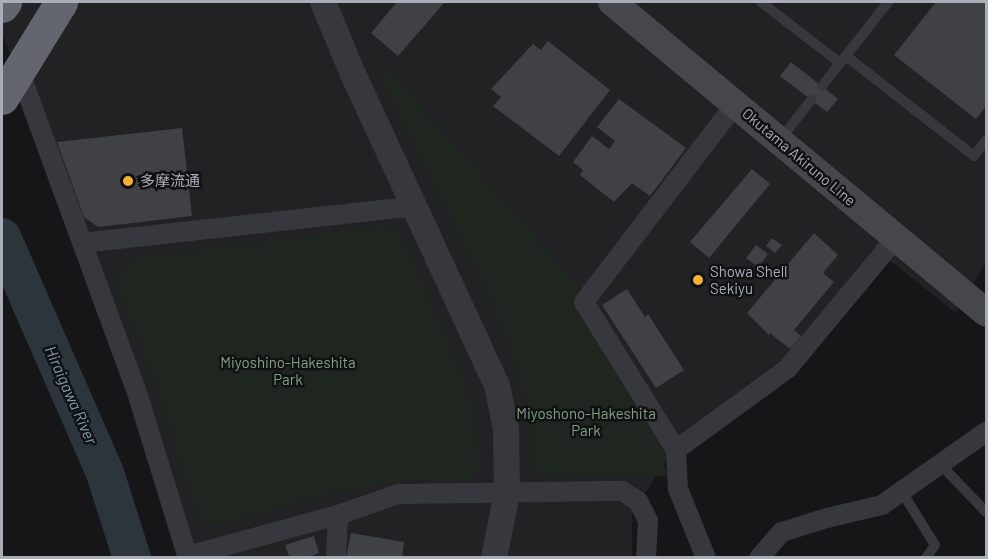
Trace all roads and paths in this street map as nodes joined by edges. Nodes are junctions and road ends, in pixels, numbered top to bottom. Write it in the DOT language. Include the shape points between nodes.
graph roads {
  1 [pos="5,2"];
  2 [pos="61,2"];
  3 [pos="323,2"];
  4 [pos="612,2"];
  5 [pos="761,2"];
  6 [pos="888,2"];
  7 [pos="2,6"];
  8 [pos="843,60"];
  9 [pos="822,86"];
  10 [pos="13,91"];
  11 [pos="811,100"];
  12 [pos="736,103"];
  13 [pos="780,140"];
  14 [pos="987,140"];
  15 [pos="416,206"];
  16 [pos="896,238"];
  17 [pos="82,243"];
  18 [pos="985,308"];
  19 [pos="987,432"];
  20 [pos="676,450"];
  21 [pos="941,465"];
  22 [pos="902,492"];
  23 [pos="507,493"];
  24 [pos="987,512"];
  25 [pos="338,515"];
  26 [pos="188,556"];
  27 [pos="336,558"];
  28 [pos="494,558"];
  29 [pos="646,558"];
  30 [pos="706,558"];
  31 [pos="759,558"];
  32 [pos="926,558"];
  1 -- 7 [label="highway"];
  2 -- 10 [label="highway"];
  3 -- 15 [label="street"];
  4 -- 12 [label="main road, Okutama Akiruno Line"];
  5 -- 8 [label="lane"];
  6 -- 8 [label="lane"];
  8 -- 9 [label="lane"];
  8 -- 14 [label="lane" via="974,156"];
  10 -- 17 [label="street"];
  11 -- 13 [label="lane"];
  12 -- 13 [label="main road, Okutama Akiruno Line"];
  12 -- 20 [label="street" via="584,302"];
  13 -- 16 [label="main road, Okutama Akiruno Line"];
  15 -- 17 [label="street"];
  15 -- 23 [label="street" via="497,385 506,429"];
  16 -- 18 [label="main road, Okutama Akiruno Line"];
  16 -- 20 [label="street" via="788,368"];
  17 -- 26 [label="street" via="139,399"];
  19 -- 21 [label="street"];
  20 -- 30 [label="street" via="678,489"];
  21 -- 22 [label="street"];
  21 -- 24 [label="lane"];
  22 -- 31 [label="street" via="867,510 782,532"];
  22 -- 32 [label="lane" via="935,545"];
  23 -- 25 [label="street" via="398,494"];
  23 -- 28 [label="street"];
  23 -- 29 [label="street" via="622,491 638,501 648,521"];
  25 -- 26 [label="street"];
  25 -- 27 [label="street"];
}
